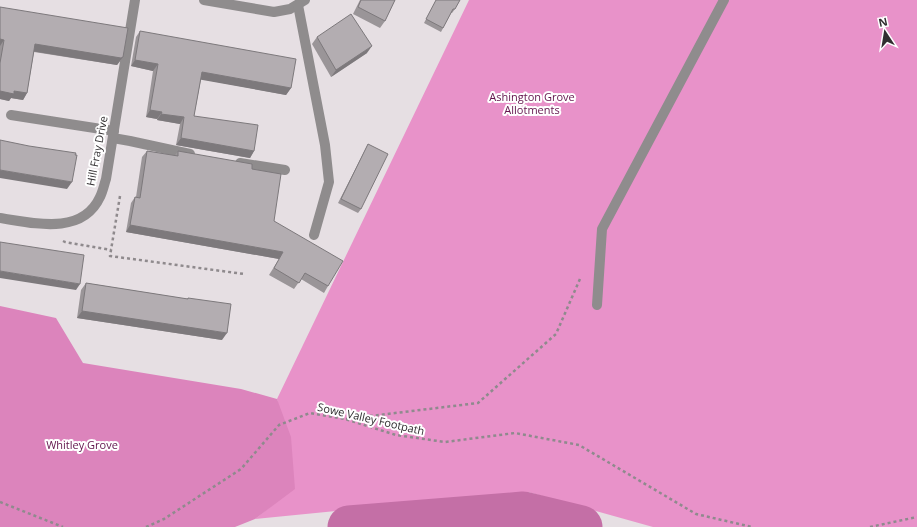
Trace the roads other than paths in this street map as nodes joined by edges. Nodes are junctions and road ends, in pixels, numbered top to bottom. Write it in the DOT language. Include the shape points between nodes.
graph roads {
  1 [pos="135,0"];
  2 [pos="204,0"];
  3 [pos="724,0"];
  4 [pos="302,2"];
  5 [pos="11,114"];
  6 [pos="114,135"];
  7 [pos="198,156"];
  8 [pos="227,161"];
  9 [pos="285,170"];
  10 [pos="0,218"];
  11 [pos="314,235"];
  12 [pos="597,305"];
  1 -- 6 [label="street, Hill Fray Drive"];
  2 -- 4 [label="street" via="274,12 290,9"];
  3 -- 12 [label="street" via="602,229"];
  4 -- 11 [label="street" via="329,182"];
  5 -- 6 [label="street"];
  6 -- 7 [label="street"];
  6 -- 10 [label="street, Hill Fray Drive" via="100,197 94,207 84,215 73,221 45,225"];
  8 -- 9 [label="street"];
}
